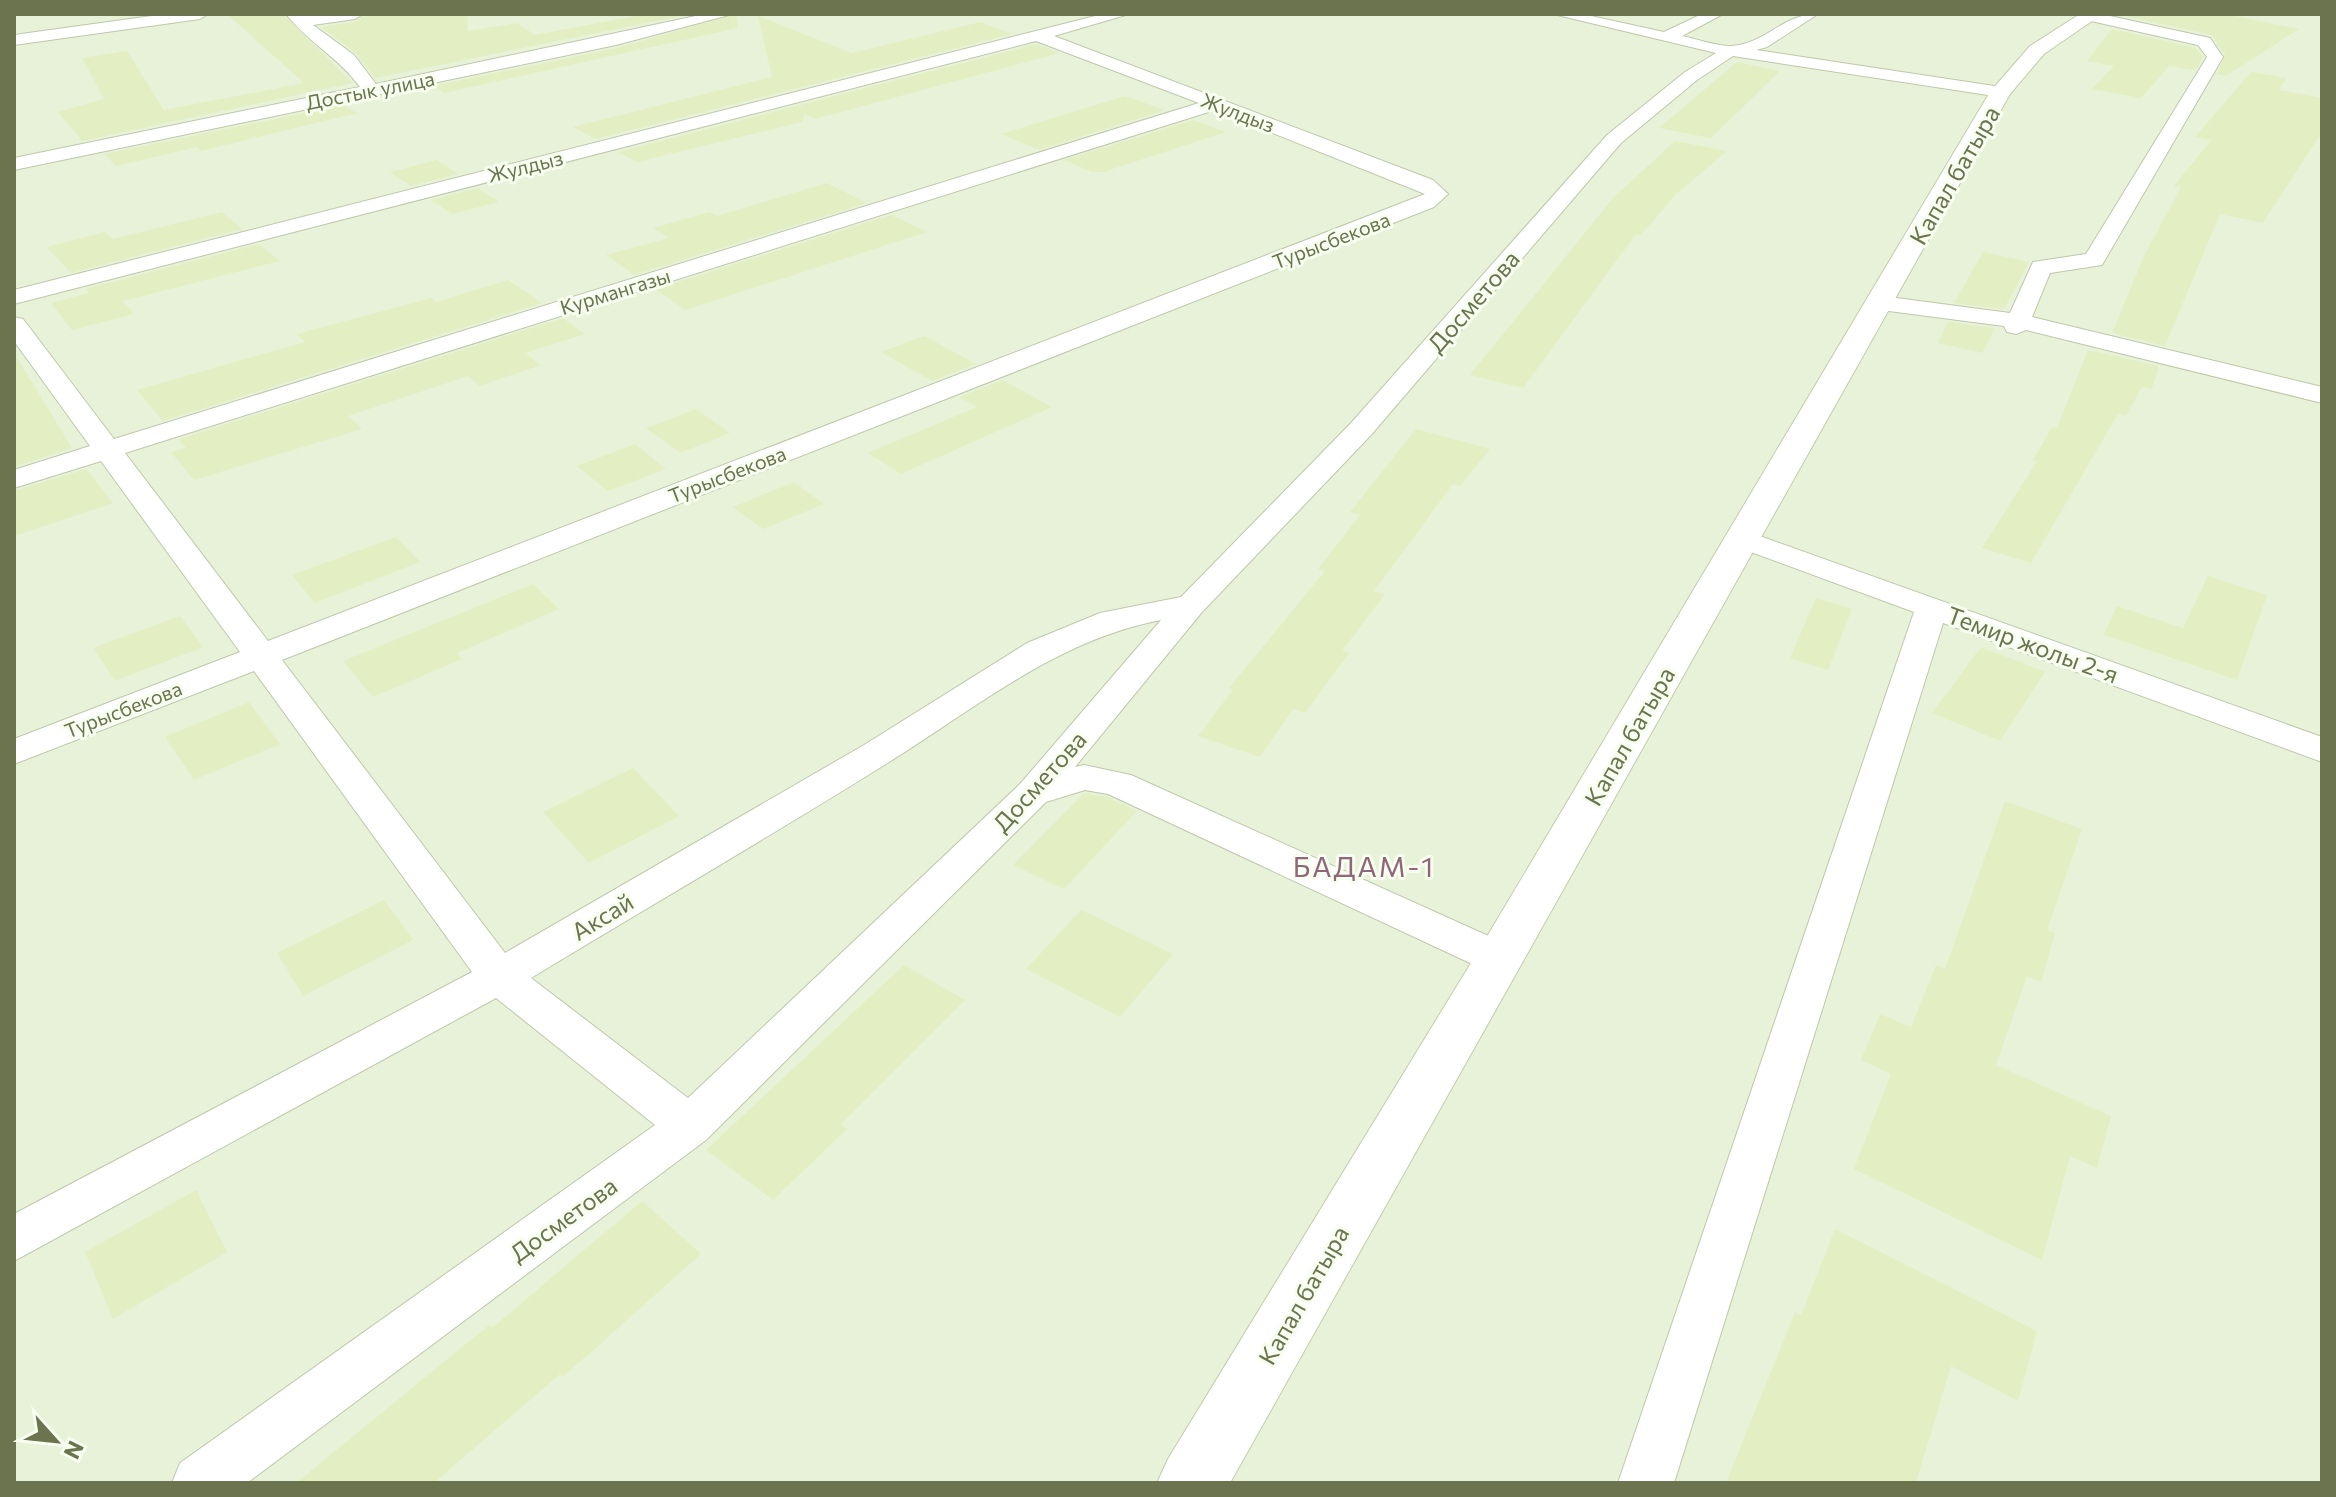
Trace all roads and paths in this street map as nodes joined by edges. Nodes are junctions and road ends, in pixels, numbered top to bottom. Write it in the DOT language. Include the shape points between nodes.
graph roads {
  1 [pos="200,14"];
  2 [pos="355,14"];
  3 [pos="725,14"];
  4 [pos="1121,14"];
  5 [pos="1561,14"];
  6 [pos="1715,14"];
  7 [pos="1810,14"];
  8 [pos="2091,15"];
  9 [pos="298,18"];
  10 [pos="1036,35"];
  11 [pos="1664,38"];
  12 [pos="14,40"];
  13 [pos="1730,51"];
  14 [pos="371,90"];
  15 [pos="2001,92"];
  16 [pos="1215,104"];
  17 [pos="14,164"];
  18 [pos="1438,194"];
  19 [pos="14,297"];
  20 [pos="1881,303"];
  21 [pos="14,324"];
  22 [pos="2017,324"];
  23 [pos="2322,395"];
  24 [pos="107,450"];
  25 [pos="14,479"];
  26 [pos="1743,539"];
  27 [pos="1191,605"];
  28 [pos="1932,607"];
  29 [pos="261,656"];
  30 [pos="2322,750"];
  31 [pos="14,752"];
  32 [pos="1033,793"];
  33 [pos="1500,959"];
  34 [pos="499,977"];
  35 [pos="690,1126"];
  36 [pos="14,1239"];
  37 [pos="200,1483"];
  38 [pos="1192,1483"];
  39 [pos="1646,1483"];
  1 -- 12 [label="street"];
  2 -- 9 [label="street"];
  3 -- 14 [label="street, Достык улица"];
  4 -- 10 [label="street, Жулдыз"];
  5 -- 11 [label="street"];
  6 -- 11 [label="street"];
  7 -- 13 [label="street, Досметова" via="1761,44"];
  8 -- 15 [label="main road, Капал батыра" via="2037,50"];
  8 -- 22 [label="street" via="2204,41 2215,57 2094,260 2041,267"];
  9 -- 14 [label="street" via="348,59"];
  10 -- 16 [label="street, Жулдыз"];
  10 -- 19 [label="street, Жулдыз"];
  11 -- 13 [label="street"];
  13 -- 15 [label="street"];
  13 -- 27 [label="street, Досметова" via="1614,139 1361,429"];
  14 -- 17 [label="street, Достык улица"];
  15 -- 20 [label="main road, Капал батыра"];
  16 -- 18 [label="street, Жулдыз" via="1426,184"];
  16 -- 24 [label="street, Курмангазы"];
  18 -- 29 [label="street, Турысбекова" via="1427,203"];
  20 -- 22 [label="street"];
  20 -- 26 [label="main road, Капал батыра"];
  21 -- 24 [label="street"];
  22 -- 23 [label="street"];
  24 -- 25 [label="street, Курмангазы"];
  24 -- 29 [label="street"];
  26 -- 28 [label="street, Темир жолы 2-я"];
  26 -- 33 [label="main road, Капал батыра"];
  27 -- 32 [label="street, Досметова"];
  27 -- 34 [label="street, Аксай" via="1111,620 1039,650 877,753"];
  28 -- 30 [label="street, Темир жолы 2-я"];
  28 -- 39 [label="street"];
  29 -- 31 [label="street, Турысбекова"];
  29 -- 34 [label="street"];
  32 -- 33 [label="street" via="1084,777 1118,784"];
  32 -- 35 [label="street, Досметова"];
  33 -- 38 [label="main road, Капал батыра"];
  34 -- 35 [label="street"];
  34 -- 36 [label="street, Аксай"];
  35 -- 37 [label="street, Досметова"];
}
